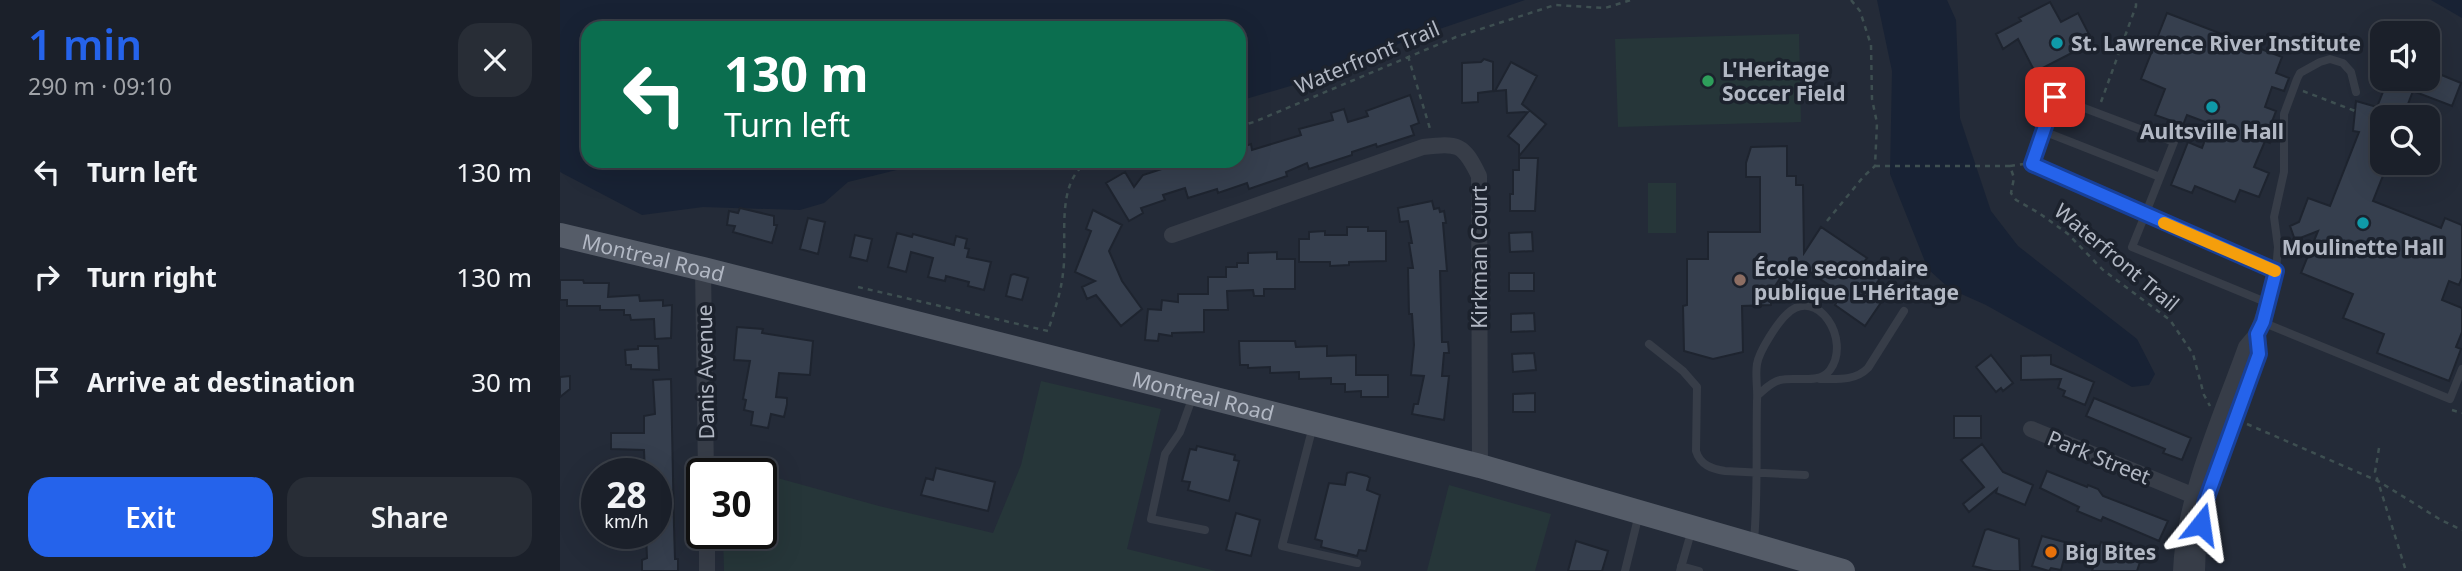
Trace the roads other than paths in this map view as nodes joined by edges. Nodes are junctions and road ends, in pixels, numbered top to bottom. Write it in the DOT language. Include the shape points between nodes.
graph roads {
  1 [pos="2356,92"];
  2 [pos="2043,131"];
  3 [pos="2160,177"];
  4 [pos="2145,215"];
  5 [pos="560,235"];
  6 [pos="1172,235"];
  7 [pos="703,269"];
  8 [pos="2276,271"];
  9 [pos="2268,303"];
  10 [pos="1904,311"];
  11 [pos="2260,328"];
  12 [pos="1649,344"];
  13 [pos="2462,369"];
  14 [pos="1820,379"];
  15 [pos="1194,393"];
  16 [pos="1758,395"];
  17 [pos="1313,423"];
  18 [pos="2031,429"];
  19 [pos="706,458"];
  20 [pos="1480,466"];
  21 [pos="1756,473"];
  22 [pos="1805,475"];
  23 [pos="2200,498"];
  24 [pos="1640,511"];
  25 [pos="1693,526"];
  26 [pos="1205,530"];
  27 [pos="1753,544"];
  28 [pos="707,549"];
  29 [pos="1357,563"];
  30 [pos="1680,568"];
  31 [pos="707,571"];
  32 [pos="1625,571"];
  33 [pos="1699,571"];
  34 [pos="1843,571"];
  35 [pos="2181,571"];
  36 [pos="2197,571"];
  1 -- 8 [label="lane" via="2351,72 2330,59 2300,73 2297,79 2284,114 2284,172 2274,217"];
  2 -- 3 [label="lane"];
  2 -- 3 [label="lane" via="2055,97 2174,142"];
  2 -- 4 [label="lane" via="2032,164"];
  3 -- 4 [label="lane"];
  4 -- 8 [label="lane"];
  4 -- 9 [label="lane" via="2132,247"];
  5 -- 7 [label="main road, Montreal Road"];
  6 -- 20 [label="street, Kirkman Court" via="1423,147 1450,144 1468,154 1479,176"];
  7 -- 15 [label="main road, Montreal Road"];
  7 -- 19 [label="street, Danis Avenue"];
  8 -- 9 [label="lane"];
  9 -- 11 [label="street"];
  10 -- 14 [label="lane" via="1861,375"];
  11 -- 13 [label="lane" via="2449,399"];
  11 -- 23 [label="street" via="2246,347 2229,416"];
  12 -- 21 [label="lane" via="1697,387 1698,458 1714,470"];
  14 -- 16 [label="lane" via="1779,380"];
  14 -- 16 [label="lane" via="1831,370 1835,358 1832,323 1812,307 1797,307 1783,317 1756,363"];
  15 -- 17 [label="main road, Montreal Road"];
  15 -- 26 [label="lane" via="1180,432 1164,453 1151,519"];
  16 -- 21 [label="lane"];
  17 -- 20 [label="main road, Montreal Road"];
  17 -- 29 [label="lane" via="1282,546"];
  18 -- 23 [label="street, Park Street"];
  20 -- 24 [label="main road, Montreal Road"];
  21 -- 22 [label="lane"];
  21 -- 27 [label="lane"];
  23 -- 35 [label="street" via="2186,529"];
  23 -- 36 [label="street"];
  24 -- 25 [label="main road, Montreal Road"];
  24 -- 32 [label="lane"];
  25 -- 27 [label="main road, Montreal Road"];
  25 -- 30 [label="lane"];
  27 -- 34 [label="main road, Montreal Road"];
  28 -- 31 [label="street"];
  30 -- 33 [label="lane"];
}
